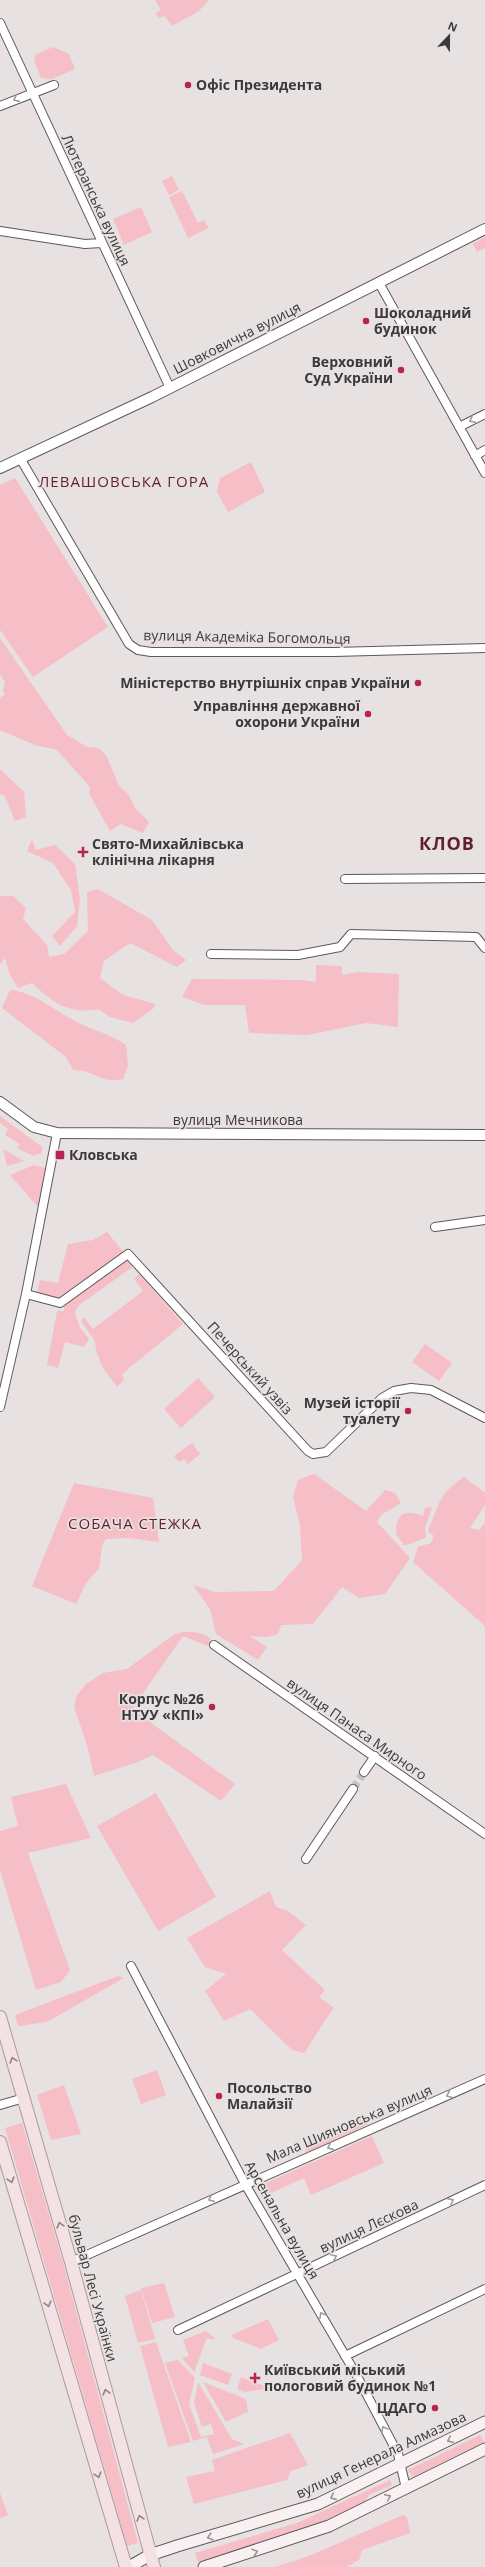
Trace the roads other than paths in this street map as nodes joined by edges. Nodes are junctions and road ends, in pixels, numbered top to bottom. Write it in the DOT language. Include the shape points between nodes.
graph roads {
  1 [pos="0,23"];
  2 [pos="54,85"];
  3 [pos="32,92"];
  4 [pos="0,106"];
  5 [pos="485,229"];
  6 [pos="0,231"];
  7 [pos="101,243"];
  8 [pos="379,283"];
  9 [pos="170,388"];
  10 [pos="485,414"];
  11 [pos="459,427"];
  12 [pos="485,450"];
  13 [pos="475,456"];
  14 [pos="20,458"];
  15 [pos="0,468"];
  16 [pos="485,473"];
  17 [pos="485,648"];
  18 [pos="485,878"];
  19 [pos="345,879"];
  20 [pos="485,948"];
  21 [pos="210,954"];
  22 [pos="0,1102"];
  23 [pos="57,1133"];
  24 [pos="485,1135"];
  25 [pos="485,1220"];
  26 [pos="435,1227"];
  27 [pos="26,1294"];
  28 [pos="0,1407"];
  29 [pos="485,1418"];
  30 [pos="214,1645"];
  31 [pos="375,1756"];
  32 [pos="364,1772"];
  33 [pos="352,1790"];
  34 [pos="485,1834"];
  35 [pos="306,1859"];
  36 [pos="131,1966"];
  37 [pos="0,2017"];
  38 [pos="485,2079"];
  39 [pos="24,2098"];
  40 [pos="0,2105"];
  41 [pos="0,2142"];
  42 [pos="245,2184"];
  43 [pos="485,2185"];
  44 [pos="71,2262"];
  45 [pos="299,2274"];
  46 [pos="485,2289"];
  47 [pos="178,2330"];
  48 [pos="345,2356"];
  49 [pos="485,2422"];
  50 [pos="485,2449"];
  51 [pos="401,2464"];
  52 [pos="406,2488"];
  53 [pos="152,2561"];
  54 [pos="128,2567"];
  55 [pos="204,2567"];
  1 -- 3 [label="street, Лютеранська вулиця"];
  2 -- 3 [label="street"];
  3 -- 4 [label="street, one-way"];
  3 -- 7 [label="street, Лютеранська вулиця"];
  5 -- 8 [label="street, Шовковична вулиця"];
  6 -- 7 [label="street" via="85,244"];
  7 -- 9 [label="street, Лютеранська вулиця"];
  8 -- 9 [label="street, Шовковична вулиця"];
  8 -- 11 [label="street"];
  9 -- 14 [label="street, Шовковична вулиця"];
  10 -- 11 [label="street, one-way"];
  11 -- 13 [label="street"];
  12 -- 13 [label="street"];
  13 -- 16 [label="street"];
  14 -- 15 [label="street, Шовковична вулиця"];
  14 -- 17 [label="street, вулиця Академіка Богомольця" via="130,644 138,650 334,652"];
  18 -- 19 [label="street"];
  20 -- 21 [label="street" via="476,937 352,934 340,947 298,955"];
  22 -- 23 [label="street, вулиця Мечникова" via="34,1127"];
  23 -- 24 [label="street, вулиця Мечникова"];
  23 -- 27 [label="street"];
  25 -- 26 [label="street"];
  27 -- 28 [label="street"];
  27 -- 29 [label="street, Печерський узвіз" via="60,1303 128,1254 313,1454 326,1452 382,1398 394,1391 411,1388 431,1390"];
  30 -- 31 [label="street, вулиця Панаса Мирного"];
  31 -- 32 [label="street"];
  31 -- 34 [label="street, вулиця Панаса Мирного"];
  33 -- 35 [label="street"];
  36 -- 42 [label="street, Арсенальна вулиця"];
  39 -- 37 [label="main road, бульвар Лесі Українки, one-way"];
  38 -- 42 [label="street, Мала Шияновська вулиця, one-way"];
  39 -- 40 [label="street"];
  44 -- 39 [label="main road, бульвар Лесі Українки, one-way"];
  41 -- 54 [label="main road, one-way"];
  42 -- 44 [label="street, Мала Шияновська вулиця, one-way"];
  42 -- 45 [label="street, Арсенальна вулиця"];
  45 -- 43 [label="street, вулиця Лєскова, one-way"];
  53 -- 44 [label="main road, бульвар Лесі Українки, one-way"];
  45 -- 47 [label="street, вулиця Лєскова"];
  48 -- 45 [label="street, Арсенальна вулиця, one-way"];
  46 -- 48 [label="street"];
  51 -- 48 [label="street, Арсенальна вулиця, one-way"];
  49 -- 51 [label="main road, вулиця Генерала Алмазова, one-way"];
  50 -- 52 [label="main road"];
  51 -- 52 [label="street, Арсенальна вулиця"];
  51 -- 53 [label="main road, вулиця Генерала Алмазова, one-way" via="336,2496 296,2512"];
  55 -- 52 [label="main road, one-way" via="329,2526"];
  53 -- 54 [label="main road, вулиця Генерала Алмазова"];
}
